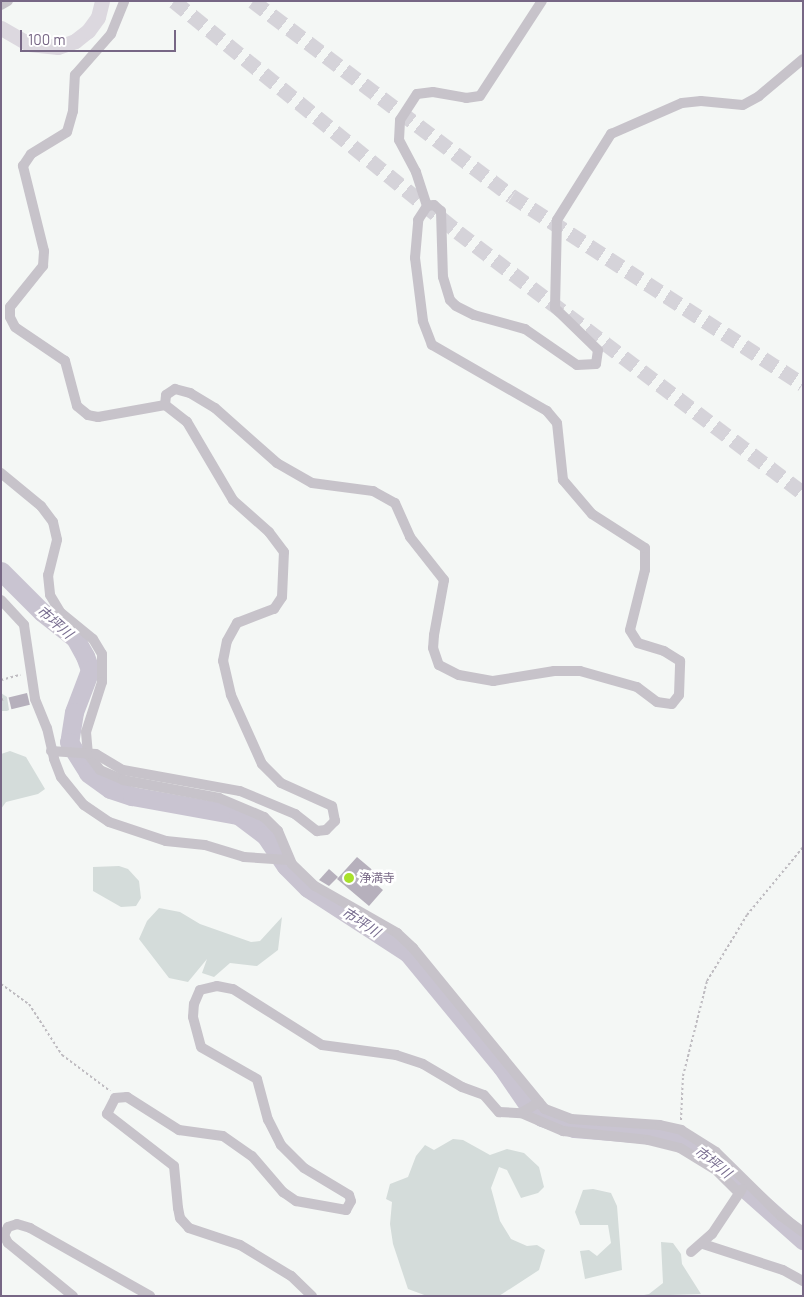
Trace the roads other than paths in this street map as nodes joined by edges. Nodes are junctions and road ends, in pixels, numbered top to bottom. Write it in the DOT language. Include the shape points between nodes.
graph roads {
  1 [pos="8,1"];
  2 [pos="102,1"];
  3 [pos="124,1"];
  4 [pos="542,1"];
  5 [pos="1,5"];
  6 [pos="1,28"];
  7 [pos="803,58"];
  8 [pos="427,206"];
  9 [pos="165,405"];
  10 [pos="1,473"];
  11 [pos="1,600"];
  12 [pos="51,751"];
  13 [pos="88,754"];
  14 [pos="289,860"];
  15 [pos="539,1102"];
  16 [pos="520,1113"];
  17 [pos="580,1120"];
  18 [pos="578,1133"];
  19 [pos="748,1183"];
  20 [pos="739,1193"];
  21 [pos="803,1232"];
  22 [pos="704,1244"];
  23 [pos="691,1252"];
  24 [pos="803,1281"];
  25 [pos="73,1296"];
  26 [pos="150,1296"];
  27 [pos="312,1296"];
  1 -- 5 [label="street"];
  2 -- 6 [label="highway" via="94,24 75,41 49,48 29,44"];
  3 -- 9 [label="street" via="111,34 75,75 73,112 67,132 31,154 24,166 42,241 43,266 10,307 10,317 15,327 65,361 77,406 88,415 98,417"];
  4 -- 8 [label="street" via="480,96 417,94 400,120 399,140 416,172"];
  7 -- 8 [label="street" via="759,96 743,105 701,100 682,102 611,134 557,220 555,308 598,350 596,364 577,365 525,329 474,315 456,306 450,300 443,277 441,211 434,205"];
  8 -- 9 [label="street" via="418,220 415,258 423,321 432,345 547,411 557,423 563,480 592,514 645,548 645,570 630,630 638,643 664,651 680,661 679,695 672,704 657,702 637,687 580,671 554,671 493,681 459,676 439,665 433,648 444,580 410,537 396,503 373,491 312,483 277,463 215,408 190,393 175,389 166,395"];
  9 -- 13 [label="street" via="187,422 233,500 269,532 284,552 282,598 274,609 238,623 227,641 223,661 231,695 262,764 281,783 332,806 335,821 326,830 317,831 295,814 250,794 122,770 100,756"];
  10 -- 13 [label="street" via="50,516 57,540 48,575 50,595 61,613 93,639 102,654 102,682 86,724"];
  11 -- 12 [label="street" via="24,625 30,673"];
  12 -- 13 [label="street"];
  12 -- 14 [label="street" via="61,777 72,792 89,810 109,822 166,841 205,845 234,856"];
  13 -- 14 [label="street" via="100,770 114,777 211,796 258,814 278,831"];
  14 -- 15 [label="street" via="324,893 406,941"];
  15 -- 16 [label="street"];
  15 -- 17 [label="street" via="552,1113"];
  16 -- 18 [label="street" via="544,1125"];
  16 -- 27 [label="street" via="499,1112 484,1095 408,1059 322,1046 233,989 218,986 200,990 194,1004 196,1033 201,1047 257,1079 268,1120 281,1145 304,1168 348,1195 351,1201 346,1210 296,1201 283,1192 252,1156 222,1136 179,1130 127,1096 110,1106 107,1114 174,1166 180,1218 189,1228 240,1245 292,1276"];
  17 -- 18 [label="street"];
  17 -- 19 [label="street" via="628,1122 681,1130 716,1152"];
  18 -- 20 [label="street" via="648,1140 680,1148 716,1170"];
  19 -- 20 [label="street"];
  19 -- 21 [label="street"];
  20 -- 22 [label="street"];
  22 -- 23 [label="street"];
  22 -- 24 [label="street" via="783,1270"];
  25 -- 26 [label="street" via="8,1243 4,1235 8,1227 17,1224 30,1228"];
}
